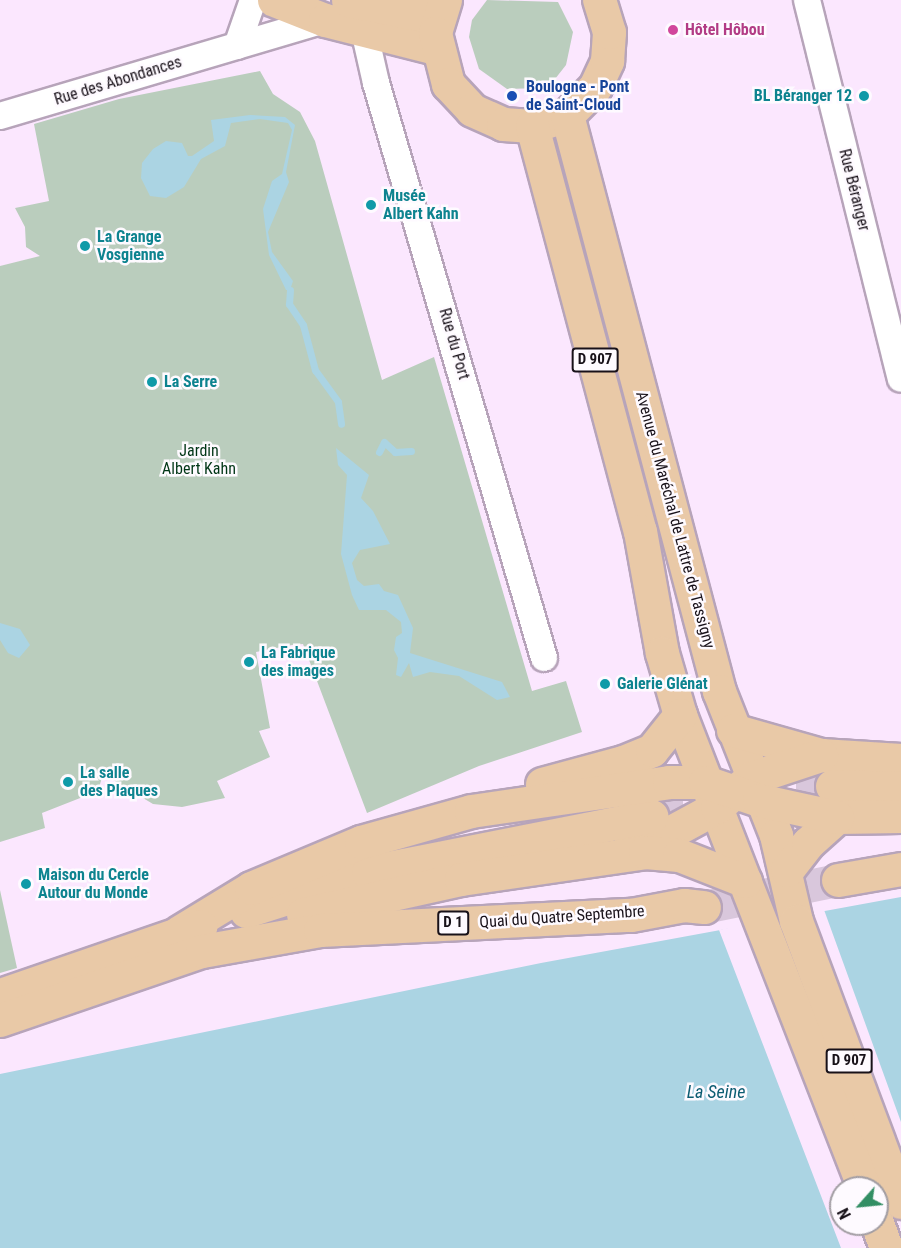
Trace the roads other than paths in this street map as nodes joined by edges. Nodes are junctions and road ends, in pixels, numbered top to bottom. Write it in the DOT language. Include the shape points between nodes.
graph roads {
  1 [pos="253,0"];
  2 [pos="274,0"];
  3 [pos="599,0"];
  4 [pos="807,0"];
  5 [pos="336,10"];
  6 [pos="440,22"];
  7 [pos="364,30"];
  8 [pos="237,46"];
  9 [pos="567,115"];
  10 [pos="0,116"];
  11 [pos="532,126"];
  12 [pos="901,380"];
  13 [pos="640,531"];
  14 [pos="544,658"];
  15 [pos="680,715"];
  16 [pos="733,730"];
  17 [pos="812,758"];
  18 [pos="901,760"];
  19 [pos="901,788"];
  20 [pos="733,792"];
  21 [pos="834,801"];
  22 [pos="514,805"];
  23 [pos="805,810"];
  24 [pos="652,816"];
  25 [pos="901,816"];
  26 [pos="588,857"];
  27 [pos="901,869"];
  28 [pos="787,870"];
  29 [pos="838,880"];
  30 [pos="745,881"];
  31 [pos="705,907"];
  32 [pos="796,921"];
  33 [pos="190,941"];
  34 [pos="0,995"];
  35 [pos="0,1020"];
  36 [pos="859,1176"];
  37 [pos="901,1202"];
  1 -- 8 [label="street"];
  2 -- 5 [label="main road"];
  3 -- 9 [label="main road" via="609,32 607,61 595,87"];
  4 -- 12 [label="street, Rue Béranger"];
  5 -- 6 [label="main road"];
  5 -- 7 [label="main road"];
  5 -- 8 [label="street, Rue des Abondances"];
  6 -- 7 [label="main road"];
  6 -- 11 [label="main road" via="448,84 471,110 503,124"];
  7 -- 14 [label="street, Rue du Port" via="376,83"];
  8 -- 10 [label="street, Rue des Abondances"];
  9 -- 11 [label="main road"];
  9 -- 16 [label="main road, Avenue du Maréchal de Lattre de Tassigny / D 907"];
  11 -- 13 [label="main road, Avenue du Maréchal de Lattre de Tassigny / D 907"];
  13 -- 15 [label="main road, Avenue du Maréchal de Lattre de Tassigny / D 907" via="662,654"];
  13 -- 20 [label="main road" via="675,606 698,697"];
  15 -- 20 [label="main road, Avenue du Maréchal de Lattre de Tassigny / D 907"];
  15 -- 22 [label="main road" via="652,750 623,762 548,781"];
  16 -- 17 [label="main road"];
  16 -- 20 [label="main road, Avenue du Maréchal de Lattre de Tassigny / D 907"];
  17 -- 18 [label="main road"];
  17 -- 20 [label="main road"];
  17 -- 23 [label="main road" via="794,790"];
  19 -- 21 [label="main road"];
  20 -- 22 [label="main road" via="669,782"];
  20 -- 23 [label="main road"];
  20 -- 26 [label="main road" via="669,833 603,846"];
  20 -- 28 [label="main road, Avenue du Maréchal de Lattre de Tassigny / D 907"];
  20 -- 30 [label="main road, Avenue du Maréchal de Lattre de Tassigny / D 907"];
  20 -- 32 [label="main road" via="776,903"];
  21 -- 23 [label="main road"];
  21 -- 25 [label="main road"];
  21 -- 28 [label="main road"];
  22 -- 33 [label="main road" via="471,811 361,842 251,888"];
  24 -- 33 [label="main road, Quai du Quatre Septembre / D 1" via="368,872"];
  26 -- 30 [label="main road" via="672,854"];
  26 -- 33 [label="main road" via="330,907 243,932"];
  27 -- 29 [label="main road"];
  28 -- 32 [label="main road, Avenue du Maréchal de Lattre de Tassigny / D 907"];
  30 -- 36 [label="main road, Avenue du Maréchal de Lattre de Tassigny / D 907"];
  31 -- 33 [label="main road, Quai du Quatre Septembre / D 1" via="684,905 631,915 367,926"];
  32 -- 37 [label="main road, D 907"];
  33 -- 34 [label="main road, Quai du Quatre Septembre / D 1"];
  33 -- 35 [label="main road, Quai du Quatre Septembre / D 1"];
}
